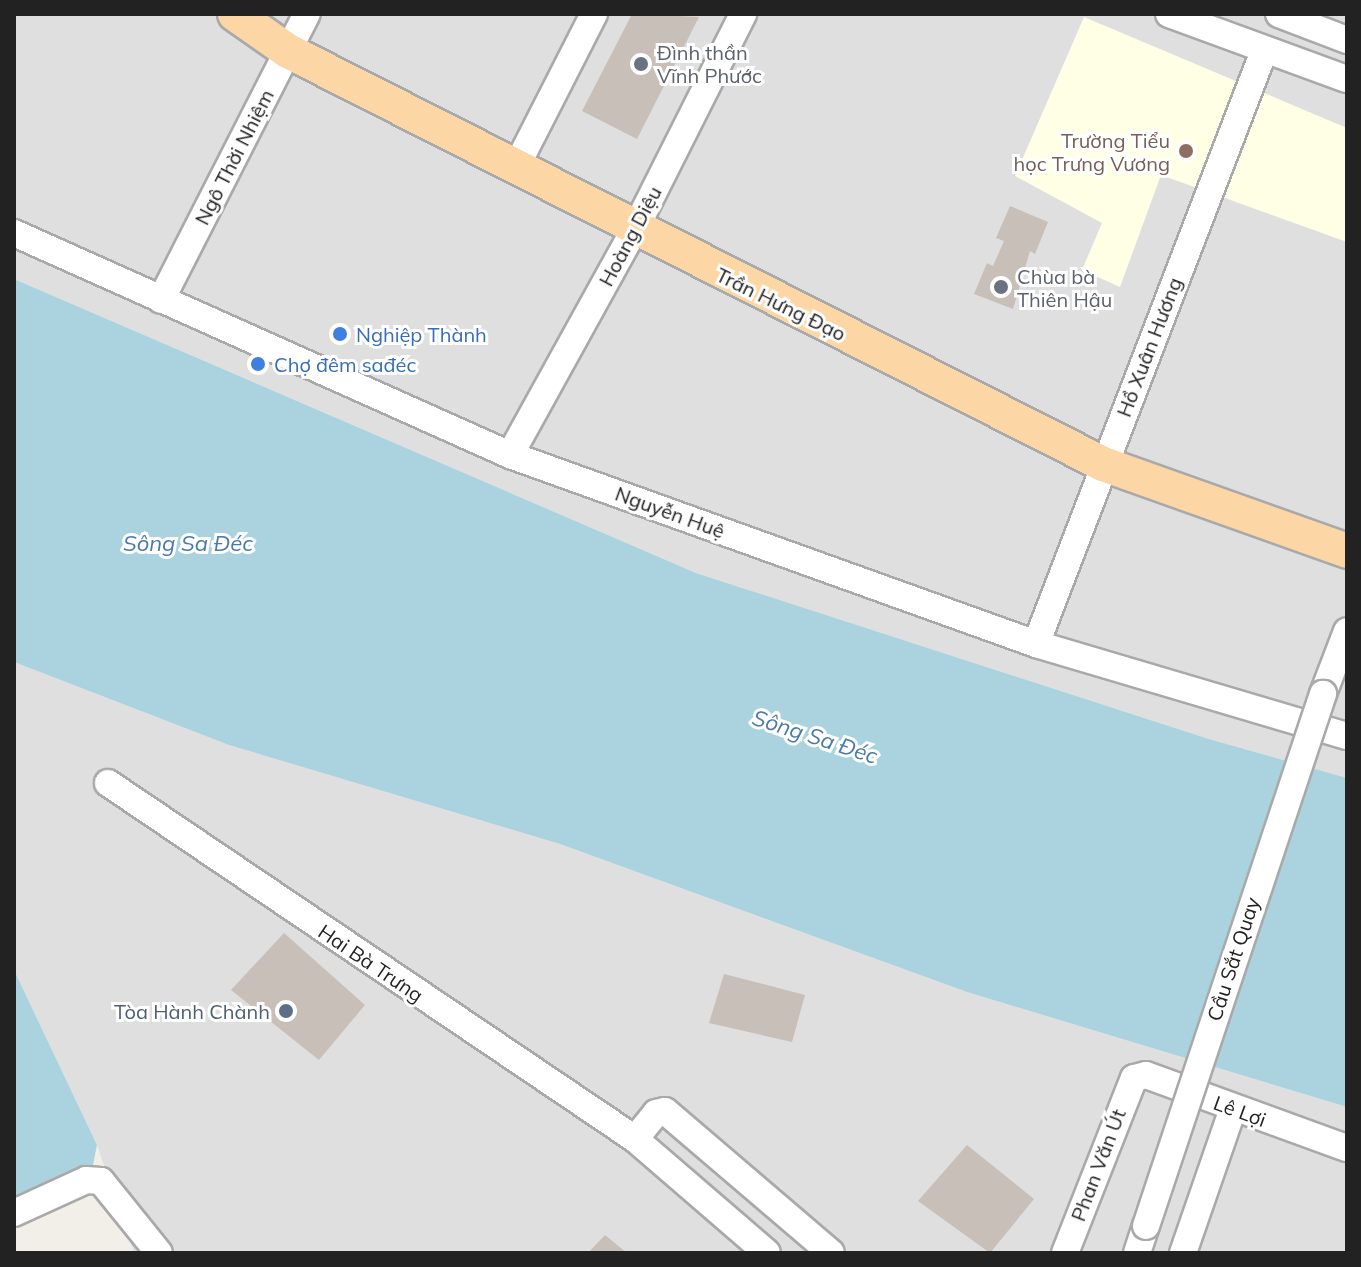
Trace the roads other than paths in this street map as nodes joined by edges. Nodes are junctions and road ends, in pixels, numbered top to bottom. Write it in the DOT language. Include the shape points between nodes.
graph roads {
  1 [pos="235,14"];
  2 [pos="307,14"];
  3 [pos="594,14"];
  4 [pos="743,14"];
  5 [pos="1169,14"];
  6 [pos="1279,14"];
  7 [pos="1347,40"];
  8 [pos="288,51"];
  9 [pos="1264,51"];
  10 [pos="1347,79"];
  11 [pos="515,169"];
  12 [pos="634,230"];
  13 [pos="14,233"];
  14 [pos="161,300"];
  15 [pos="510,455"];
  16 [pos="1103,464"];
  17 [pos="1347,551"];
  18 [pos="1347,631"];
  19 [pos="1036,644"];
  20 [pos="1347,736"];
  21 [pos="108,783"];
  22 [pos="1134,1078"];
  23 [pos="1233,1109"];
  24 [pos="635,1139"];
  25 [pos="1347,1148"];
  26 [pos="14,1213"];
  27 [pos="159,1253"];
  28 [pos="767,1253"];
  29 [pos="831,1253"];
  30 [pos="1065,1253"];
  31 [pos="1137,1253"];
  32 [pos="1183,1253"];
  1 -- 8 [label="main road, Trần Hưng Đạo"];
  2 -- 8 [label="street, Ngô Thời Nhiệm"];
  3 -- 11 [label="street"];
  4 -- 12 [label="street, Hoàng Diệu"];
  5 -- 9 [label="street"];
  6 -- 7 [label="street"];
  8 -- 11 [label="main road, Trần Hưng Đạo"];
  8 -- 14 [label="street, Ngô Thời Nhiệm"];
  9 -- 10 [label="street"];
  9 -- 16 [label="street, Hồ Xuân Hương"];
  11 -- 12 [label="main road, Trần Hưng Đạo"];
  12 -- 15 [label="street, Hoàng Diệu"];
  12 -- 16 [label="main road, Trần Hưng Đạo"];
  13 -- 14 [label="street, Nguyễn Huệ"];
  14 -- 15 [label="street, Nguyễn Huệ"];
  15 -- 19 [label="street, Nguyễn Huệ"];
  16 -- 17 [label="main road, Trần Hưng Đạo"];
  16 -- 19 [label="street, Hồ Xuân Hương"];
  18 -- 31 [label="street, Cầu Sắt Quay, bridge"];
  19 -- 20 [label="street, Nguyễn Huệ"];
  21 -- 24 [label="street, Hai Bà Trưng"];
  22 -- 23 [label="street, Lê Lợi" via="1146,1075"];
  22 -- 30 [label="street, Phan Văn Út"];
  23 -- 25 [label="street, Lê Lợi"];
  23 -- 32 [label="street"];
  24 -- 28 [label="street, Hai Bà Trưng"];
  24 -- 29 [label="street" via="656,1113 665,1111"];
  26 -- 27 [label="street" via="86,1180 101,1181"];
}
